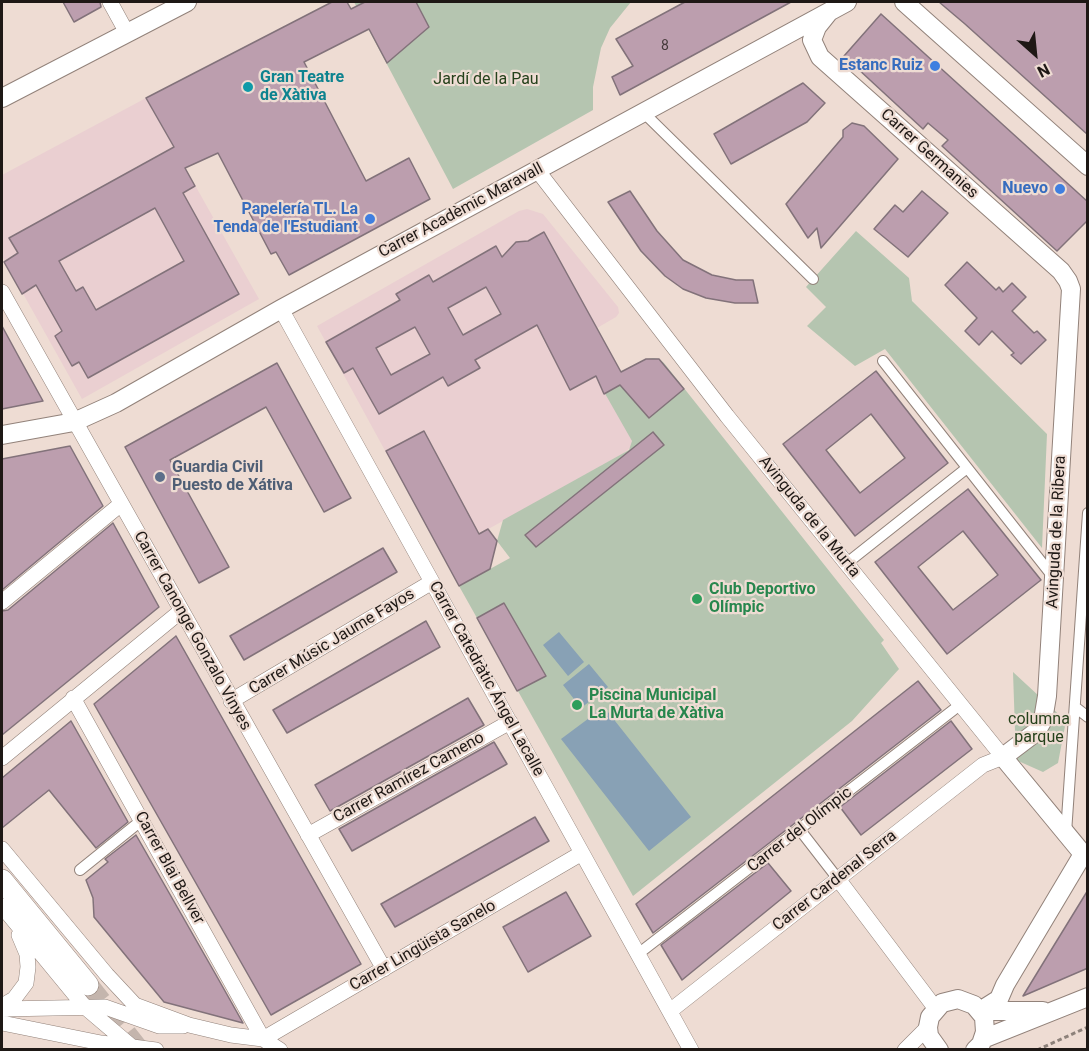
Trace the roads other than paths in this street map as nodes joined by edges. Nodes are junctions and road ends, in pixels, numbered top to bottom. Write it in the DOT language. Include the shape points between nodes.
graph roads {
  1 [pos="110,2"];
  2 [pos="187,2"];
  3 [pos="847,2"];
  4 [pos="903,2"];
  5 [pos="925,2"];
  6 [pos="829,12"];
  7 [pos="927,22"];
  8 [pos="127,33"];
  9 [pos="2,98"];
  10 [pos="643,112"];
  11 [pos="1088,166"];
  12 [pos="537,170"];
  13 [pos="813,279"];
  14 [pos="1071,289"];
  15 [pos="2,292"];
  16 [pos="280,309"];
  17 [pos="883,361"];
  18 [pos="74,422"];
  19 [pos="2,435"];
  20 [pos="967,468"];
  21 [pos="121,504"];
  22 [pos="1088,513"];
  23 [pos="847,563"];
  24 [pos="1054,578"];
  25 [pos="432,582"];
  26 [pos="2,602"];
  27 [pos="181,611"];
  28 [pos="73,699"];
  29 [pos="231,701"];
  30 [pos="961,704"];
  31 [pos="1075,707"];
  32 [pos="1088,717"];
  33 [pos="510,722"];
  34 [pos="1003,757"];
  35 [pos="2,758"];
  36 [pos="142,820"];
  37 [pos="800,830"];
  38 [pos="1065,833"];
  39 [pos="308,835"];
  40 [pos="2,849"];
  41 [pos="582,853"];
  42 [pos="1086,854"];
  43 [pos="80,870"];
  44 [pos="838,879"];
  45 [pos="2,880"];
  46 [pos="6,911"];
  47 [pos="638,954"];
  48 [pos="384,969"];
  49 [pos="88,985"];
  50 [pos="1088,997"];
  51 [pos="2,1007"];
  52 [pos="85,1007"];
  53 [pos="936,1009"];
  54 [pos="1060,1010"];
  55 [pos="670,1011"];
  56 [pos="980,1011"];
  57 [pos="2,1023"];
  58 [pos="189,1025"];
  59 [pos="928,1027"];
  60 [pos="263,1039"];
  61 [pos="980,1045"];
  62 [pos="131,1046"];
  63 [pos="156,1050"];
  64 [pos="280,1050"];
  65 [pos="691,1050"];
  66 [pos="905,1050"];
  67 [pos="939,1050"];
  1 -- 8 [label="street"];
  2 -- 8 [label="street"];
  3 -- 6 [label="street, Carrer Acadèmic Maravall"];
  4 -- 7 [label="street"];
  5 -- 7 [label="street"];
  6 -- 10 [label="street, Carrer Acadèmic Maravall"];
  6 -- 14 [label="street, Carrer Germanies" via="812,40 820,57 1062,271"];
  7 -- 11 [label="street"];
  8 -- 9 [label="street"];
  10 -- 12 [label="street, Carrer Acadèmic Maravall"];
  10 -- 13 [label="street"];
  12 -- 16 [label="street, Carrer Acadèmic Maravall"];
  12 -- 23 [label="street, Avinguda de la Murta" via="727,416"];
  14 -- 24 [label="street, Avinguda de la Ribera"];
  15 -- 18 [label="street, Carrer Canonge Gonzalo Vinyes"];
  16 -- 18 [label="street, Carrer Acadèmic Maravall" via="116,403"];
  16 -- 25 [label="street, Carrer Catedràtic Ángel Lacalle"];
  17 -- 20 [label="street"];
  18 -- 19 [label="street, Carrer Acadèmic Maravall"];
  18 -- 21 [label="street, Carrer Canonge Gonzalo Vinyes"];
  20 -- 23 [label="street"];
  20 -- 24 [label="street"];
  21 -- 26 [label="street"];
  21 -- 27 [label="street, Carrer Canonge Gonzalo Vinyes"];
  22 -- 31 [label="street, Avinguda de la Ribera"];
  23 -- 30 [label="street, Avinguda de la Murta"];
  24 -- 34 [label="street, Avinguda de la Ribera" via="1042,720 1036,732"];
  25 -- 29 [label="street, Carrer Músic Jaume Fayos"];
  25 -- 33 [label="street, Carrer Catedràtic Ángel Lacalle"];
  27 -- 28 [label="street"];
  27 -- 29 [label="street, Carrer Canonge Gonzalo Vinyes"];
  28 -- 35 [label="street"];
  28 -- 36 [label="street, Carrer Blai Bellver"];
  29 -- 39 [label="street, Carrer Canonge Gonzalo Vinyes"];
  30 -- 34 [label="street, Avinguda de la Murta"];
  30 -- 37 [label="street, Carrer del Olímpic"];
  31 -- 32 [label="street"];
  31 -- 38 [label="street, Avinguda de la Ribera"];
  33 -- 39 [label="street, Carrer Ramírez Cameno"];
  33 -- 41 [label="street, Carrer Catedràtic Ángel Lacalle"];
  34 -- 38 [label="street, Avinguda de la Murta"];
  34 -- 44 [label="street, Carrer Cardenal Serra" via="983,765"];
  36 -- 43 [label="street"];
  36 -- 60 [label="street, Carrer Blai Bellver"];
  37 -- 44 [label="street"];
  37 -- 47 [label="street, Carrer del Olímpic"];
  38 -- 42 [label="street, Avinguda de la Murta"];
  39 -- 48 [label="street, Carrer Canonge Gonzalo Vinyes"];
  40 -- 58 [label="street" via="129,1000"];
  41 -- 47 [label="street, Carrer Catedràtic Ángel Lacalle"];
  41 -- 48 [label="street, Carrer Lingüista Sanelo"];
  42 -- 56 [label="street" via="999,999"];
  44 -- 53 [label="street"];
  44 -- 55 [label="street, Carrer Cardenal Serra"];
  45 -- 49 [label="main road"];
  46 -- 51 [label="street" via="27,954 28,976 20,992"];
  46 -- 52 [label="street"];
  47 -- 55 [label="street, Carrer Catedràtic Ángel Lacalle"];
  48 -- 60 [label="street, Carrer Lingüista Sanelo"];
  50 -- 54 [label="street"];
  51 -- 52 [label="street"];
  52 -- 58 [label="street" via="105,1007 159,1026"];
  52 -- 62 [label="street"];
  53 -- 56 [label="street" via="958,999"];
  53 -- 59 [label="street"];
  54 -- 56 [label="street"];
  54 -- 61 [label="street"];
  55 -- 65 [label="street, Carrer Catedràtic Ángel Lacalle"];
  56 -- 61 [label="street" via="985,1024"];
  57 -- 62 [label="street"];
  58 -- 60 [label="street"];
  59 -- 66 [label="street"];
  59 -- 67 [label="street"];
  60 -- 64 [label="street"];
  62 -- 63 [label="street"];
}
